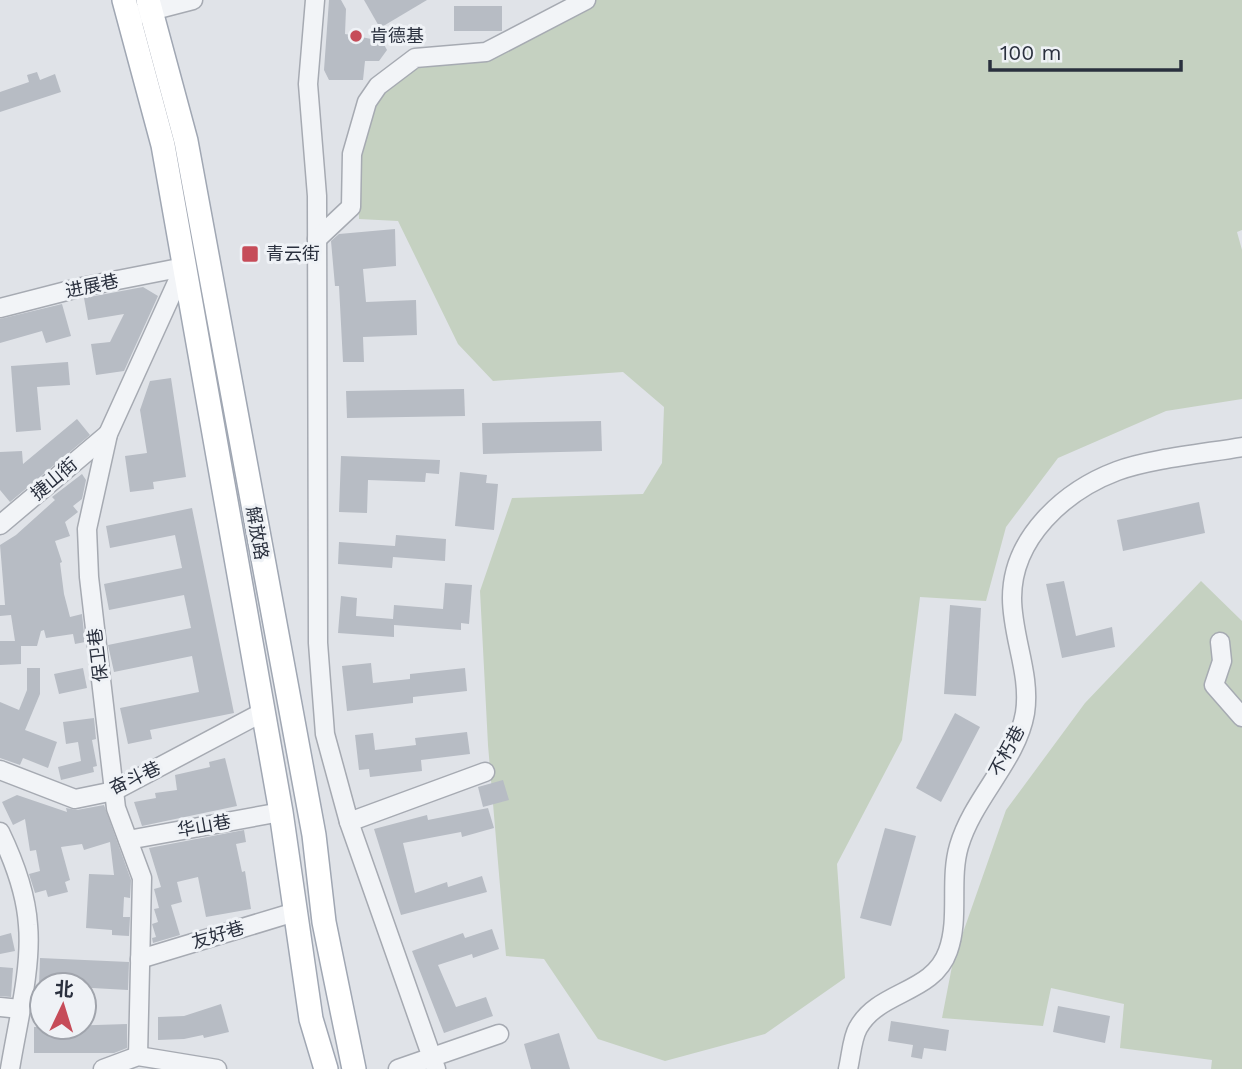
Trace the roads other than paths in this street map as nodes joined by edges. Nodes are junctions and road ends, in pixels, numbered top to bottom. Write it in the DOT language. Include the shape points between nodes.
graph roads {
  1 [pos="193,0"];
  2 [pos="315,0"];
  3 [pos="586,0"];
  4 [pos="138,7"];
  5 [pos="317,239"];
  6 [pos="184,267"];
  7 [pos="0,308"];
  8 [pos="108,434"];
  9 [pos="1242,447"];
  10 [pos="0,525"];
  11 [pos="1220,642"];
  12 [pos="263,712"];
  13 [pos="1242,717"];
  14 [pos="0,769"];
  15 [pos="485,772"];
  16 [pos="114,791"];
  17 [pos="281,813"];
  18 [pos="349,822"];
  19 [pos="0,832"];
  20 [pos="128,840"];
  21 [pos="295,912"];
  22 [pos="140,959"];
  23 [pos="0,1007"];
  24 [pos="19,1009"];
  25 [pos="499,1034"];
  26 [pos="138,1056"];
  27 [pos="434,1063"];
  28 [pos="10,1069"];
  29 [pos="103,1069"];
  30 [pos="217,1069"];
  31 [pos="326,1069"];
  32 [pos="354,1069"];
  33 [pos="398,1069"];
  34 [pos="848,1069"];
  1 -- 4 [label="street"];
  2 -- 5 [label="street" via="308,84"];
  3 -- 5 [label="street" via="486,52 415,58 378,86 366,102 352,154 351,207"];
  4 -- 6 [label="main road, 解放路"];
  4 -- 32 [label="main road, 解放路" via="186,141"];
  5 -- 18 [label="street" via="320,694 325,734"];
  6 -- 7 [label="street, 进展巷"];
  6 -- 8 [label="street, 保卫巷"];
  6 -- 12 [label="main road, 解放路"];
  8 -- 10 [label="street, 捷山街"];
  8 -- 16 [label="street, 保卫巷" via="87,529"];
  9 -- 34 [label="street, 不朽巷" via="1118,470 1059,503 1019,554 1012,595 1013,630 1026,685 1025,715 1013,746 974,806 959,845 948,951 931,979 877,1006 857,1028"];
  11 -- 13 [label="street" via="1222,661 1214,685"];
  12 -- 16 [label="street, 奋斗巷"];
  12 -- 17 [label="main road, 解放路"];
  14 -- 16 [label="street, 奋斗巷" via="75,799"];
  15 -- 18 [label="street"];
  16 -- 20 [label="street, 保卫巷"];
  17 -- 20 [label="street, 华山巷"];
  17 -- 21 [label="main road, 解放路"];
  18 -- 27 [label="street"];
  19 -- 24 [label="street" via="10,853 28,925"];
  20 -- 22 [label="street, 保卫巷" via="142,878"];
  21 -- 22 [label="street, 友好巷"];
  21 -- 31 [label="main road, 解放路" via="311,1018"];
  22 -- 26 [label="street, 保卫巷"];
  23 -- 24 [label="street"];
  24 -- 28 [label="street"];
  25 -- 27 [label="street"];
  26 -- 29 [label="street"];
  26 -- 30 [label="street"];
  27 -- 33 [label="street"];
}
